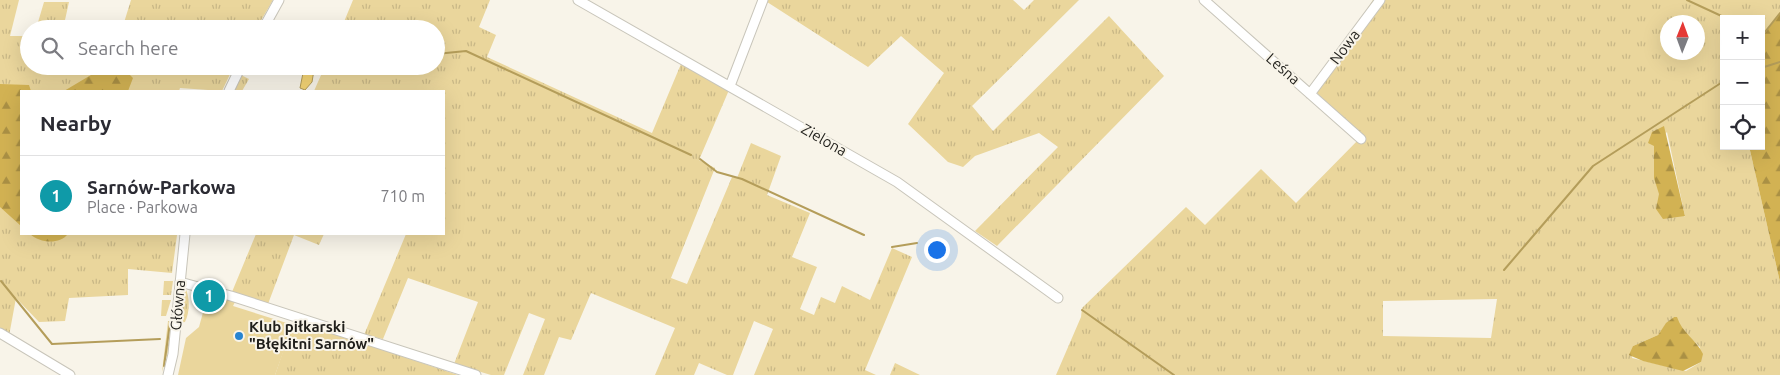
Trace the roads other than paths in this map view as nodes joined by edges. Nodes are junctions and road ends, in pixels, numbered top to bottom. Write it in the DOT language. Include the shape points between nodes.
graph roads {
  1 [pos="279,0"];
  2 [pos="578,0"];
  3 [pos="763,0"];
  4 [pos="1204,0"];
  5 [pos="1380,0"];
  6 [pos="268,20"];
  7 [pos="237,75"];
  8 [pos="730,86"];
  9 [pos="229,90"];
  10 [pos="1310,94"];
  11 [pos="1361,139"];
  12 [pos="185,235"];
  13 [pos="180,282"];
  14 [pos="1058,298"];
  15 [pos="0,333"];
  16 [pos="70,375"];
  17 [pos="168,375"];
  18 [pos="476,375"];
  1 -- 6 [label="street"];
  2 -- 8 [label="street, Zielona"];
  3 -- 8 [label="street"];
  4 -- 10 [label="street, Leśna"];
  5 -- 10 [label="street, Nowa"];
  7 -- 9 [label="street"];
  8 -- 14 [label="street, Zielona" via="897,182"];
  10 -- 11 [label="street, Leśna"];
  12 -- 13 [label="street, Główna"];
  13 -- 17 [label="street, Główna"];
  13 -- 18 [label="street"];
  15 -- 16 [label="street"];
}
